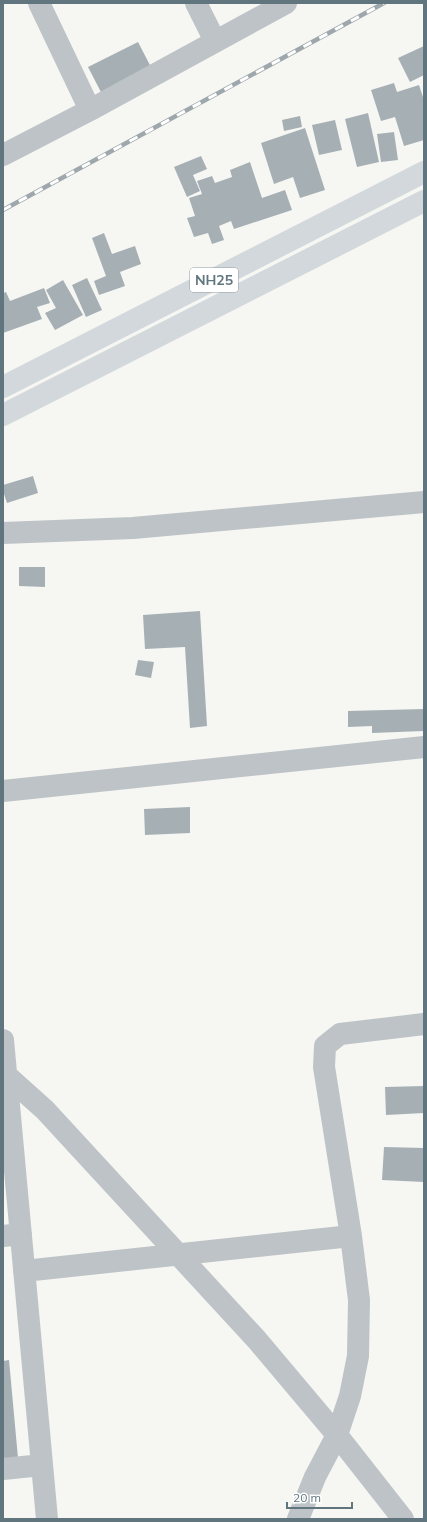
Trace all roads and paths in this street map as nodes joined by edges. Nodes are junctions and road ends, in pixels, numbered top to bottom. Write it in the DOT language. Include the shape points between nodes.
graph roads {
  1 [pos="39,3"];
  2 [pos="196,3"];
  3 [pos="286,3"];
  4 [pos="215,41"];
  5 [pos="90,110"];
  6 [pos="3,155"];
  7 [pos="424,172"];
  8 [pos="424,201"];
  9 [pos="3,387"];
  10 [pos="3,415"];
  11 [pos="424,502"];
  12 [pos="3,533"];
  13 [pos="424,747"];
  14 [pos="3,791"];
  15 [pos="424,1024"];
  16 [pos="3,1040"];
  17 [pos="6,1075"];
  18 [pos="12,1235"];
  19 [pos="351,1236"];
  20 [pos="178,1254"];
  21 [pos="24,1271"];
  22 [pos="337,1435"];
  23 [pos="42,1465"];
  24 [pos="3,1469"];
  25 [pos="47,1519"];
  26 [pos="298,1519"];
  27 [pos="403,1519"];
  1 -- 5 [label="street"];
  2 -- 4 [label="street"];
  3 -- 4 [label="street"];
  4 -- 5 [label="street"];
  5 -- 6 [label="street"];
  7 -- 9 [label="main road, NH25"];
  8 -- 10 [label="main road, NH25"];
  11 -- 12 [label="street" via="133,528"];
  13 -- 14 [label="street"];
  15 -- 19 [label="street" via="340,1034 325,1046 324,1067"];
  16 -- 17 [label="street"];
  17 -- 18 [label="street"];
  17 -- 20 [label="street" via="45,1110"];
  18 -- 21 [label="street"];
  19 -- 20 [label="street"];
  19 -- 22 [label="street" via="359,1300 358,1356 350,1396"];
  20 -- 21 [label="street"];
  20 -- 22 [label="street" via="257,1340"];
  21 -- 23 [label="street"];
  22 -- 26 [label="street" via="315,1477"];
  22 -- 27 [label="street"];
  23 -- 24 [label="street"];
  23 -- 25 [label="street"];
}
